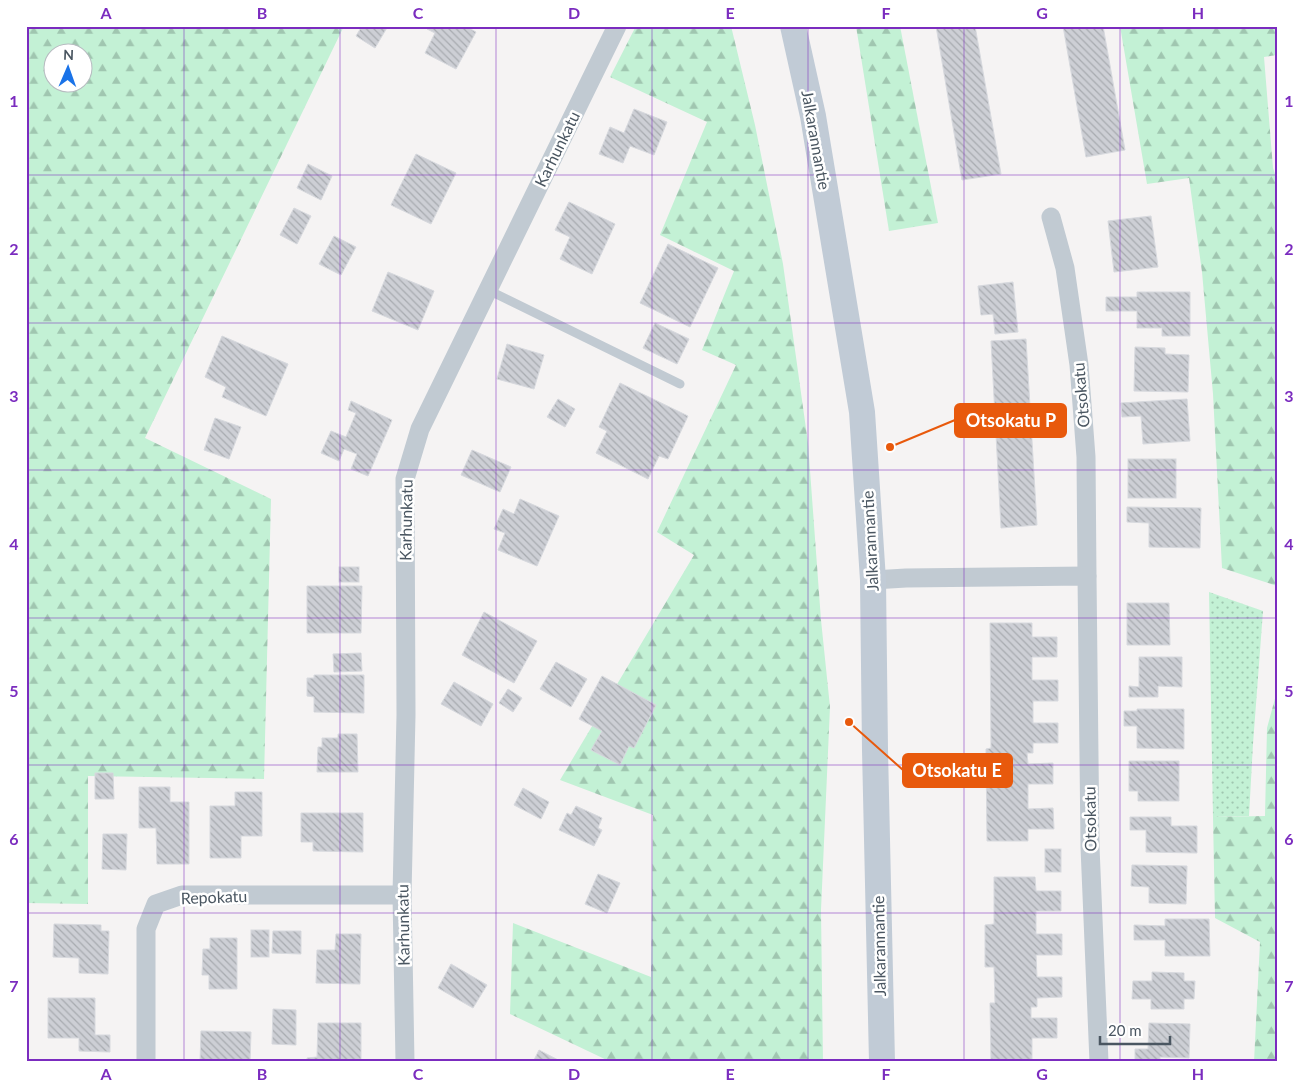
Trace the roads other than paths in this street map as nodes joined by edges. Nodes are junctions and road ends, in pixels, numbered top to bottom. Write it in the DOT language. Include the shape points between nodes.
graph roads {
  1 [pos="617,26"];
  2 [pos="793,26"];
  3 [pos="1051,217"];
  4 [pos="488,290"];
  5 [pos="680,384"];
  6 [pos="1087,576"];
  7 [pos="873,580"];
  8 [pos="402,895"];
  9 [pos="146,1062"];
  10 [pos="405,1062"];
  11 [pos="882,1062"];
  12 [pos="1099,1062"];
  1 -- 4 [label="street, Karhunkatu"];
  2 -- 7 [label="main road, Jalkarannantie" via="813,116 862,412"];
  3 -- 6 [label="street, Otsokatu" via="1065,268 1079,365 1086,456"];
  4 -- 5 [label="lane"];
  4 -- 8 [label="street, Karhunkatu" via="420,429 405,479 406,715"];
  6 -- 7 [label="street"];
  6 -- 12 [label="street, Otsokatu" via="1090,847"];
  7 -- 11 [label="main road, Jalkarannantie"];
  8 -- 9 [label="street, Repokatu" via="182,895 156,904 146,929"];
  8 -- 10 [label="street, Karhunkatu"];
}
